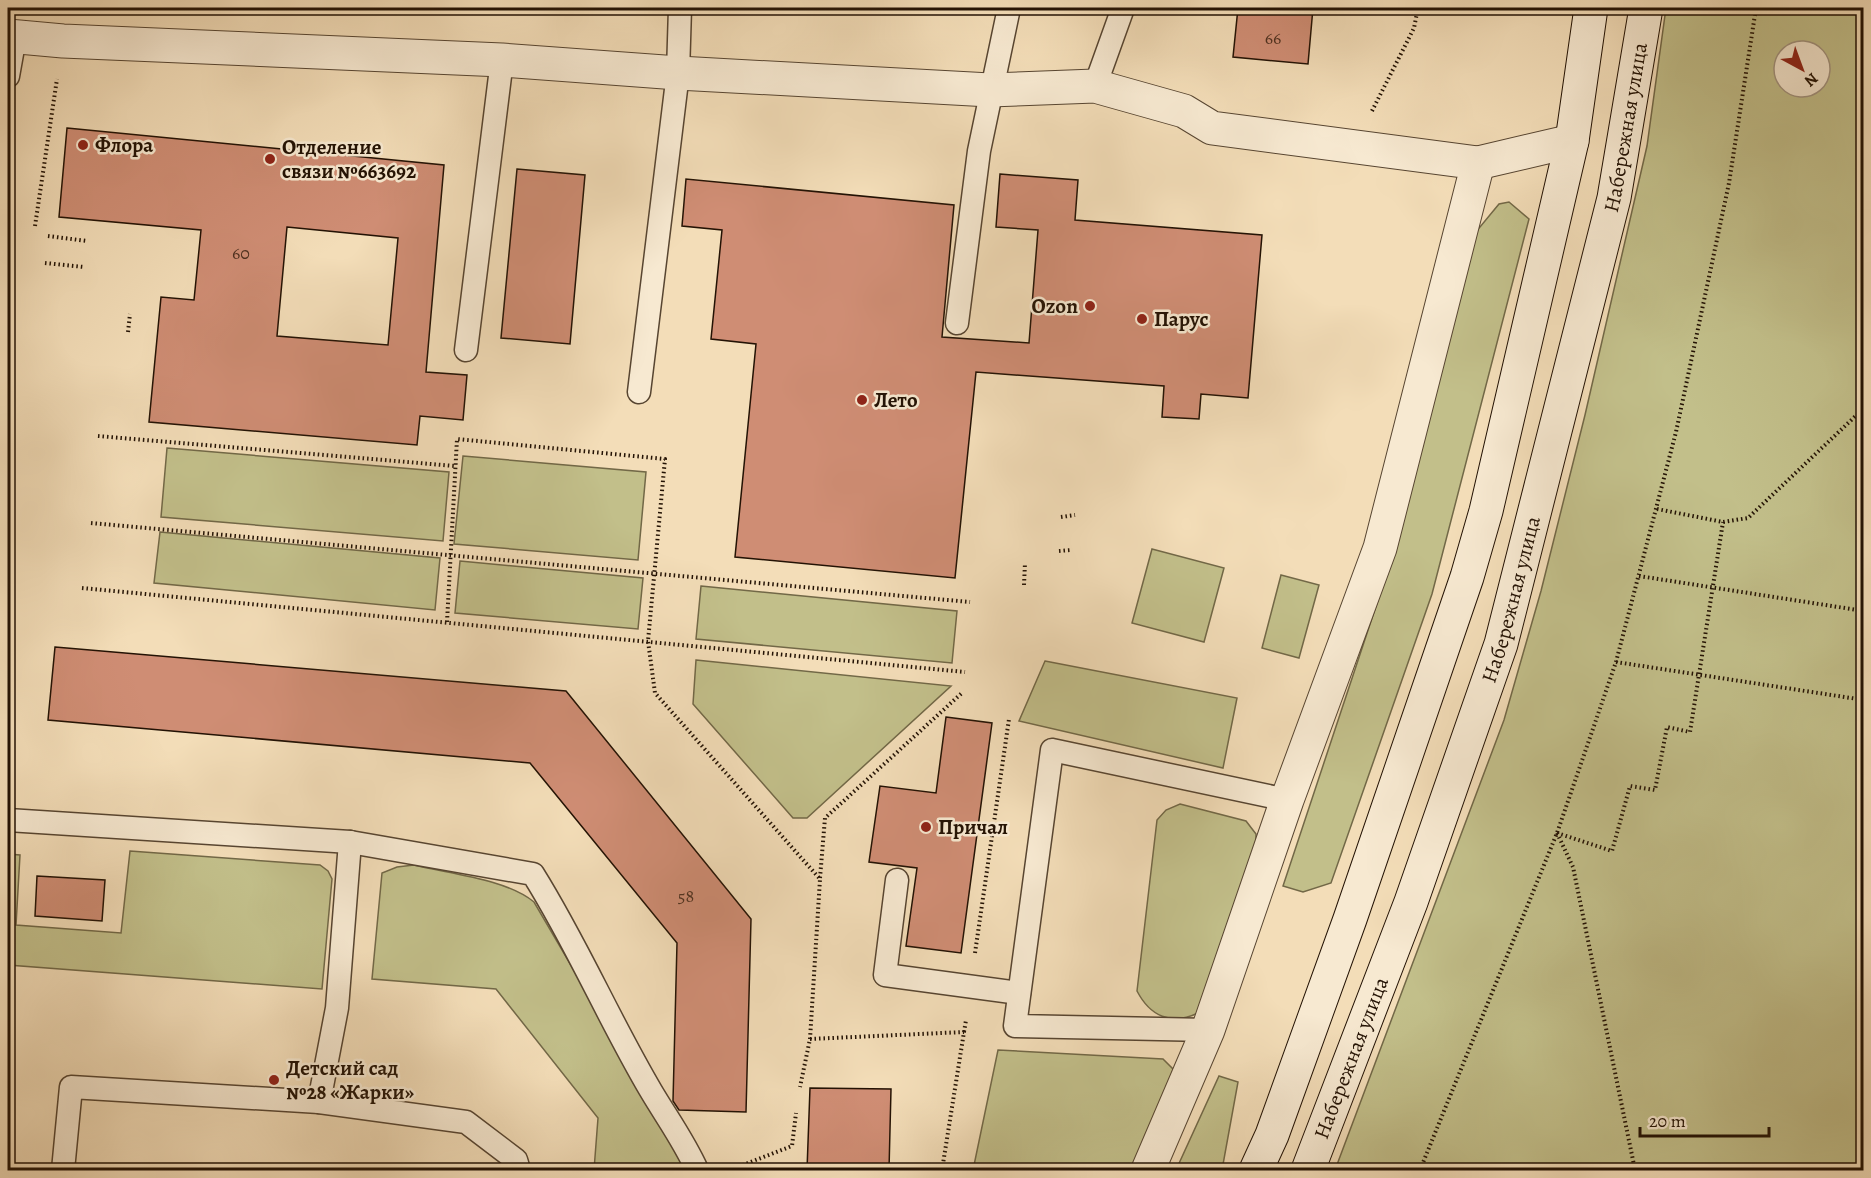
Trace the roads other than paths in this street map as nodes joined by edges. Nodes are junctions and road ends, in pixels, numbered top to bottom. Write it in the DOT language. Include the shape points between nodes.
graph roads {
  1 [pos="680,8"];
  2 [pos="1009,8"];
  3 [pos="1124,8"];
  4 [pos="1591,8"];
  5 [pos="1646,8"];
  6 [pos="11,37"];
  7 [pos="502,60"];
  8 [pos="678,73"];
  9 [pos="8,76"];
  10 [pos="1095,86"];
  11 [pos="990,90"];
  12 [pos="1572,141"];
  13 [pos="1478,163"];
  14 [pos="957,323"];
  15 [pos="466,350"];
  16 [pos="639,392"];
  17 [pos="1287,800"];
  18 [pos="8,820"];
  19 [pos="350,842"];
  20 [pos="897,880"];
  21 [pos="1019,993"];
  22 [pos="1208,1030"];
  23 [pos="319,1102"];
  24 [pos="63,1170"];
  25 [pos="519,1170"];
  26 [pos="697,1170"];
  27 [pos="1148,1170"];
  28 [pos="1256,1170"];
  29 [pos="1308,1170"];
  1 -- 8 [label="lane"];
  2 -- 11 [label="lane"];
  3 -- 10 [label="lane"];
  4 -- 12 [label="street"];
  5 -- 29 [label="street, Набережная улица" via="1614,198 1501,644 1411,902"];
  6 -- 7 [label="street"];
  6 -- 9 [label="lane"];
  7 -- 8 [label="street"];
  7 -- 15 [label="lane"];
  8 -- 11 [label="street"];
  8 -- 16 [label="lane"];
  10 -- 11 [label="street"];
  10 -- 13 [label="street" via="1184,111 1212,128"];
  11 -- 14 [label="lane"];
  12 -- 13 [label="street"];
  12 -- 28 [label="street" via="1486,511 1467,577 1350,919"];
  13 -- 17 [label="street" via="1380,548"];
  17 -- 21 [label="lane" via="1052,750"];
  17 -- 22 [label="street"];
  18 -- 19 [label="lane"];
  19 -- 23 [label="lane" via="337,1008"];
  19 -- 26 [label="lane" via="533,874 562,920"];
  20 -- 21 [label="lane" via="885,975"];
  21 -- 22 [label="lane" via="1015,1026"];
  22 -- 27 [label="street"];
  23 -- 24 [label="lane" via="71,1087"];
  23 -- 25 [label="lane" via="466,1122 516,1160"];
}
